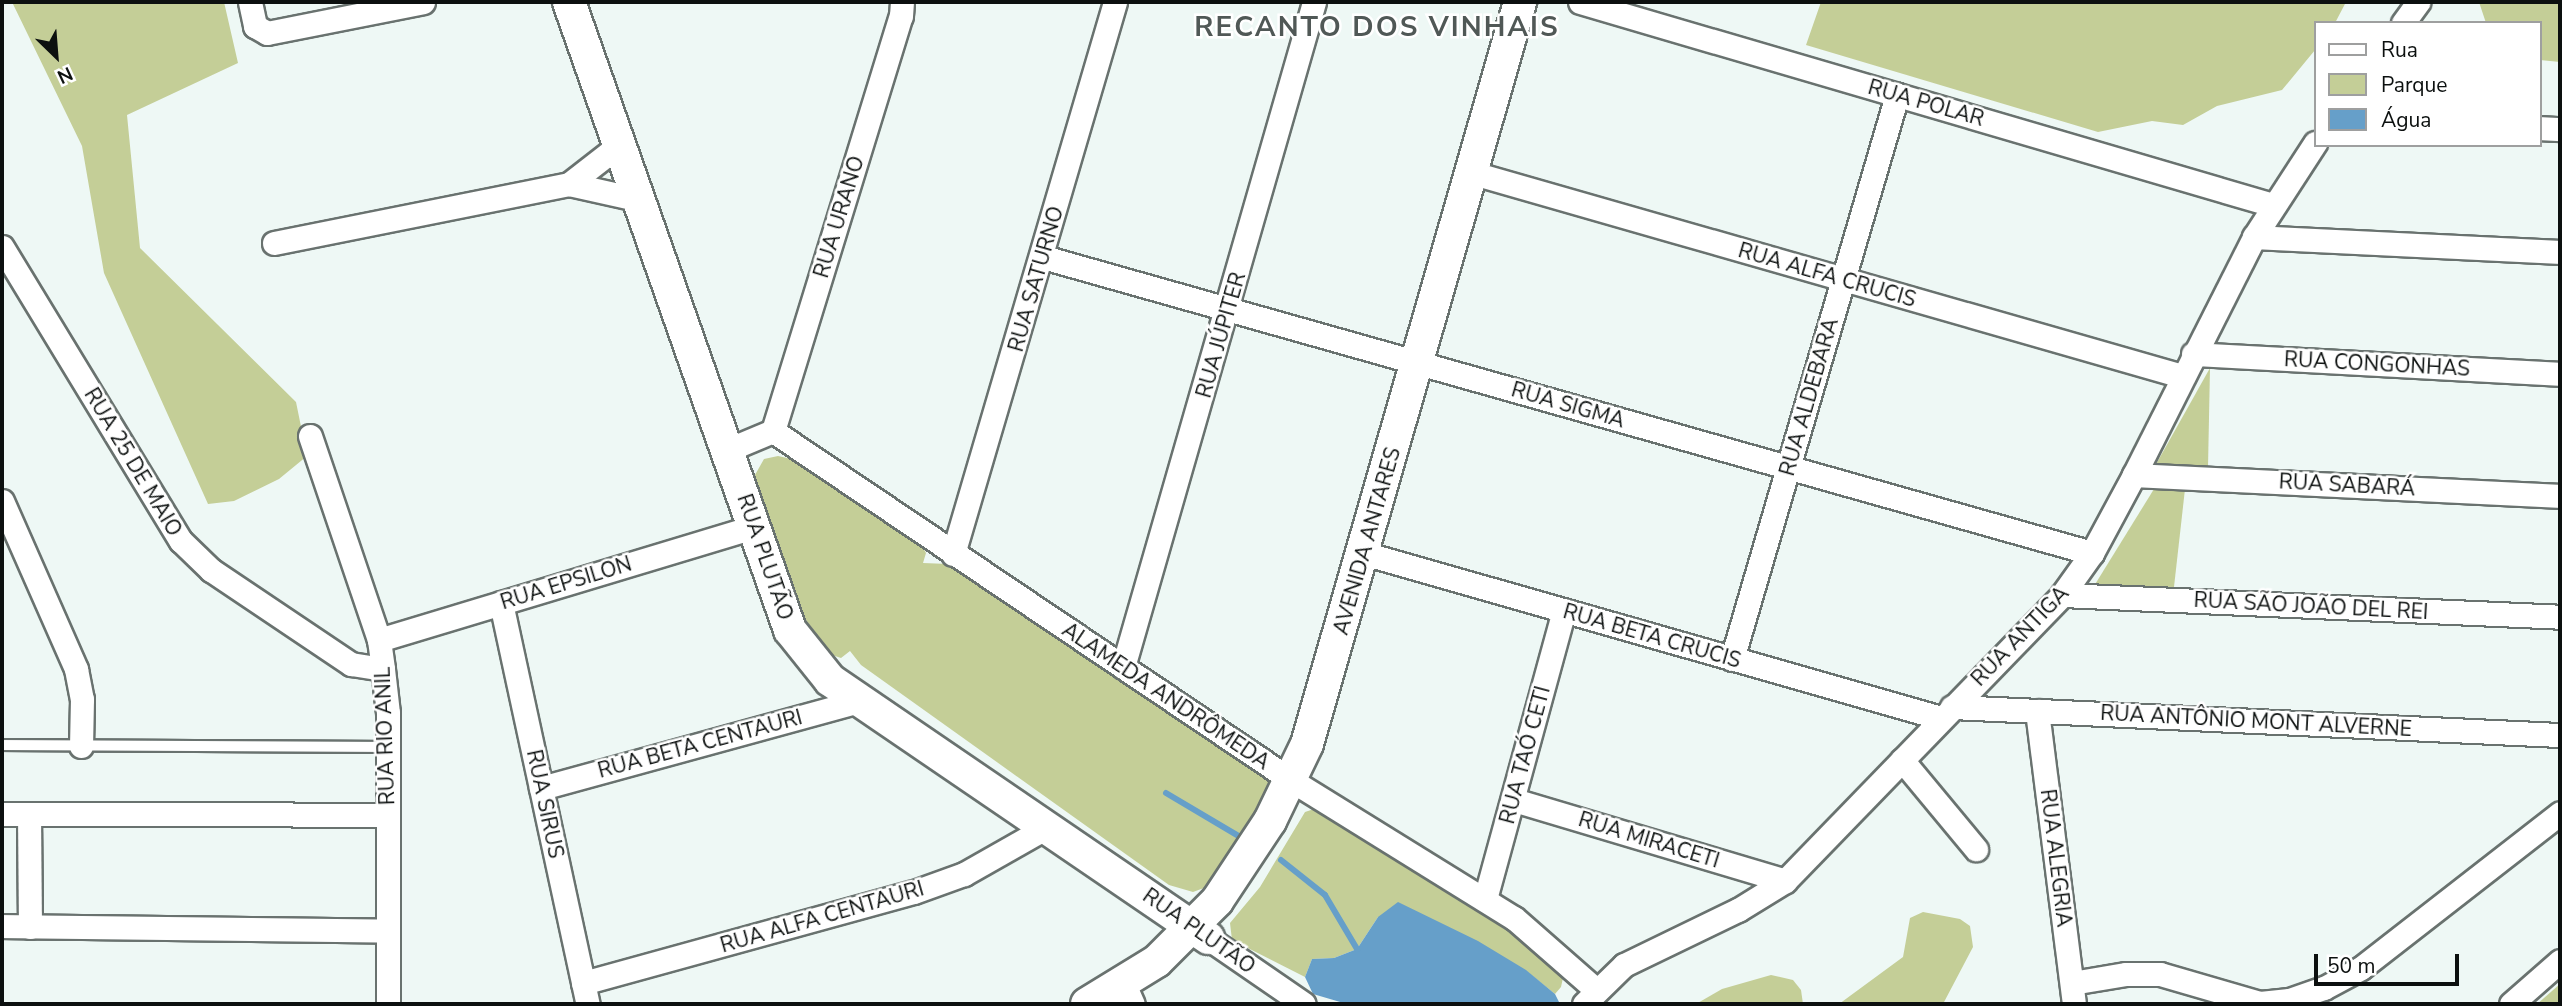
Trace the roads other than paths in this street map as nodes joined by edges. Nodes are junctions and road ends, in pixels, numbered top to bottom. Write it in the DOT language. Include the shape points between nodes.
graph roads {
  1 [pos="250,2"];
  2 [pos="423,2"];
  3 [pos="569,2"];
  4 [pos="902,2"];
  5 [pos="1115,2"];
  6 [pos="1314,2"];
  7 [pos="1520,2"];
  8 [pos="1538,2"];
  9 [pos="1580,2"];
  10 [pos="2418,2"];
  11 [pos="363,8"];
  12 [pos="2404,21"];
  13 [pos="1898,95"];
  14 [pos="2541,128"];
  15 [pos="2560,130"];
  16 [pos="2314,144"];
  17 [pos="618,146"];
  18 [pos="1481,175"];
  19 [pos="569,184"];
  20 [pos="636,199"];
  21 [pos="2273,205"];
  22 [pos="2254,237"];
  23 [pos="274,243"];
  24 [pos="2,247"];
  25 [pos="2560,252"];
  26 [pos="1043,257"];
  27 [pos="1843,279"];
  28 [pos="1229,309"];
  29 [pos="2193,354"];
  30 [pos="1427,365"];
  31 [pos="2560,374"];
  32 [pos="2182,376"];
  33 [pos="773,431"];
  34 [pos="310,436"];
  35 [pos="730,449"];
  36 [pos="1788,467"];
  37 [pos="2134,475"];
  38 [pos="2560,496"];
  39 [pos="2,500"];
  40 [pos="754,527"];
  41 [pos="2092,553"];
  42 [pos="953,554"];
  43 [pos="1371,555"];
  44 [pos="2062,595"];
  45 [pos="501,603"];
  46 [pos="1563,611"];
  47 [pos="2560,617"];
  48 [pos="379,640"];
  49 [pos="1732,659"];
  50 [pos="1123,667"];
  51 [pos="383,669"];
  52 [pos="859,701"];
  53 [pos="2037,711"];
  54 [pos="1946,713"];
  55 [pos="2560,735"];
  56 [pos="2,745"];
  57 [pos="80,746"];
  58 [pos="387,747"];
  59 [pos="1902,760"];
  60 [pos="1299,785"];
  61 [pos="541,788"];
  62 [pos="1514,800"];
  63 [pos="2560,813"];
  64 [pos="2,814"];
  65 [pos="29,814"];
  66 [pos="388,815"];
  67 [pos="1049,826"];
  68 [pos="1976,849"];
  69 [pos="1785,881"];
  70 [pos="1485,899"];
  71 [pos="2,926"];
  72 [pos="30,927"];
  73 [pos="387,931"];
  74 [pos="1201,933"];
  75 [pos="2560,961"];
  76 [pos="586,993"];
  77 [pos="2073,994"];
  78 [pos="1589,997"];
  79 [pos="1129,998"];
  80 [pos="387,1004"];
  81 [pos="1087,1004"];
  82 [pos="1304,1004"];
  83 [pos="2511,1004"];
  1 -- 11 [label="street" via="255,26 267,33"];
  2 -- 11 [label="street"];
  3 -- 17 [label="main road, RUA PLUTÃO"];
  4 -- 33 [label="street, RUA URANO"];
  5 -- 26 [label="street, RUA SATURNO"];
  6 -- 28 [label="street, RUA JÚPITER"];
  7 -- 18 [label="main road, AVENIDA ANTARES"];
  8 -- 18 [label="main road, AVENIDA ANTARES"];
  9 -- 13 [label="street, RUA POLAR"];
  10 -- 12 [label="street"];
  13 -- 21 [label="street, RUA POLAR"];
  13 -- 27 [label="street, RUA ALDEBARA"];
  14 -- 15 [label="street"];
  16 -- 21 [label="street, RUA ANTIGA"];
  17 -- 19 [label="street"];
  17 -- 20 [label="main road, RUA PLUTÃO"];
  18 -- 27 [label="street, RUA ALFA CRUCIS"];
  18 -- 30 [label="main road, AVENIDA ANTARES"];
  19 -- 20 [label="street"];
  19 -- 23 [label="street"];
  20 -- 35 [label="main road, RUA PLUTÃO"];
  21 -- 22 [label="street, RUA ANTIGA"];
  22 -- 25 [label="street"];
  22 -- 29 [label="street, RUA ANTIGA"];
  24 -- 51 [label="street, RUA 25 DE MAIO" via="181,541 211,570 351,664"];
  26 -- 28 [label="street, RUA SIGMA"];
  26 -- 42 [label="street, RUA SATURNO"];
  27 -- 32 [label="street, RUA ALFA CRUCIS"];
  27 -- 36 [label="street, RUA ALDEBARA"];
  28 -- 30 [label="street, RUA SIGMA"];
  28 -- 50 [label="street, RUA JÚPITER"];
  29 -- 31 [label="street, RUA CONGONHAS"];
  29 -- 32 [label="street, RUA ANTIGA"];
  30 -- 36 [label="street, RUA SIGMA"];
  30 -- 43 [label="main road, AVENIDA ANTARES"];
  32 -- 37 [label="street, RUA ANTIGA"];
  33 -- 35 [label="street"];
  33 -- 42 [label="street, ALAMEDA ANDRÔMEDA"];
  34 -- 48 [label="street, RUA RIO ANIL"];
  35 -- 40 [label="main road, RUA PLUTÃO"];
  36 -- 41 [label="street, RUA SIGMA"];
  36 -- 49 [label="street, RUA ALDEBARA"];
  37 -- 38 [label="street, RUA SABARÁ"];
  37 -- 41 [label="street, RUA ANTIGA"];
  39 -- 57 [label="street" via="76,670 82,699"];
  40 -- 45 [label="street, RUA EPSILON"];
  40 -- 52 [label="main road, RUA PLUTÃO" via="790,630 830,680"];
  41 -- 44 [label="street, RUA ANTIGA"];
  42 -- 50 [label="street, ALAMEDA ANDRÔMEDA"];
  43 -- 46 [label="street, RUA BETA CRUCIS"];
  43 -- 60 [label="main road, AVENIDA ANTARES" via="1323,751"];
  44 -- 47 [label="street, RUA SÃO JOÃO DEL REI"];
  44 -- 54 [label="street, RUA ANTIGA"];
  45 -- 48 [label="street, RUA EPSILON"];
  45 -- 61 [label="street, RUA SIRUS"];
  46 -- 49 [label="street, RUA BETA CRUCIS"];
  46 -- 62 [label="street, RUA TAÓ CETI"];
  48 -- 51 [label="street, RUA RIO ANIL"];
  49 -- 54 [label="street, RUA BETA CRUCIS"];
  50 -- 60 [label="street, ALAMEDA ANDRÔMEDA"];
  51 -- 58 [label="street, RUA RIO ANIL"];
  52 -- 61 [label="street, RUA BETA CENTAURI"];
  52 -- 67 [label="main road, RUA PLUTÃO"];
  53 -- 54 [label="street, RUA ANTÔNIO MONT ALVERNE"];
  53 -- 55 [label="street, RUA ANTÔNIO MONT ALVERNE"];
  53 -- 77 [label="street, RUA ALEGRIA"];
  54 -- 59 [label="street, RUA ANTIGA"];
  56 -- 57 [label="lane"];
  57 -- 58 [label="lane"];
  58 -- 66 [label="street, RUA RIO ANIL"];
  59 -- 68 [label="street"];
  59 -- 69 [label="street, RUA ANTIGA"];
  60 -- 70 [label="street, ALAMEDA ANDRÔMEDA"];
  60 -- 74 [label="main road, AVENIDA ANTARES" via="1263,869"];
  61 -- 76 [label="street, RUA SIRUS"];
  62 -- 69 [label="street, RUA MIRACETI"];
  62 -- 70 [label="street, RUA TAÓ CETI"];
  63 -- 77 [label="street" via="2361,968 2325,988 2289,1000 2260,1003 2160,974 2126,974"];
  64 -- 65 [label="street"];
  65 -- 66 [label="street"];
  65 -- 72 [label="street"];
  66 -- 73 [label="street, RUA RIO ANIL"];
  67 -- 74 [label="main road, RUA PLUTÃO"];
  67 -- 76 [label="street, RUA ALFA CENTAURI" via="964,874"];
  69 -- 78 [label="street, RUA ANTIGA" via="1738,910 1624,965"];
  70 -- 78 [label="street, ALAMEDA ANDRÔMEDA" via="1514,918"];
  71 -- 72 [label="street"];
  72 -- 73 [label="street"];
  73 -- 80 [label="street, RUA RIO ANIL"];
  74 -- 79 [label="main road, AVENIDA ANTARES"];
  74 -- 82 [label="street, RUA PLUTÃO"];
  75 -- 83 [label="street"];
  79 -- 81 [label="main road, AVENIDA ANTARES"];
}
